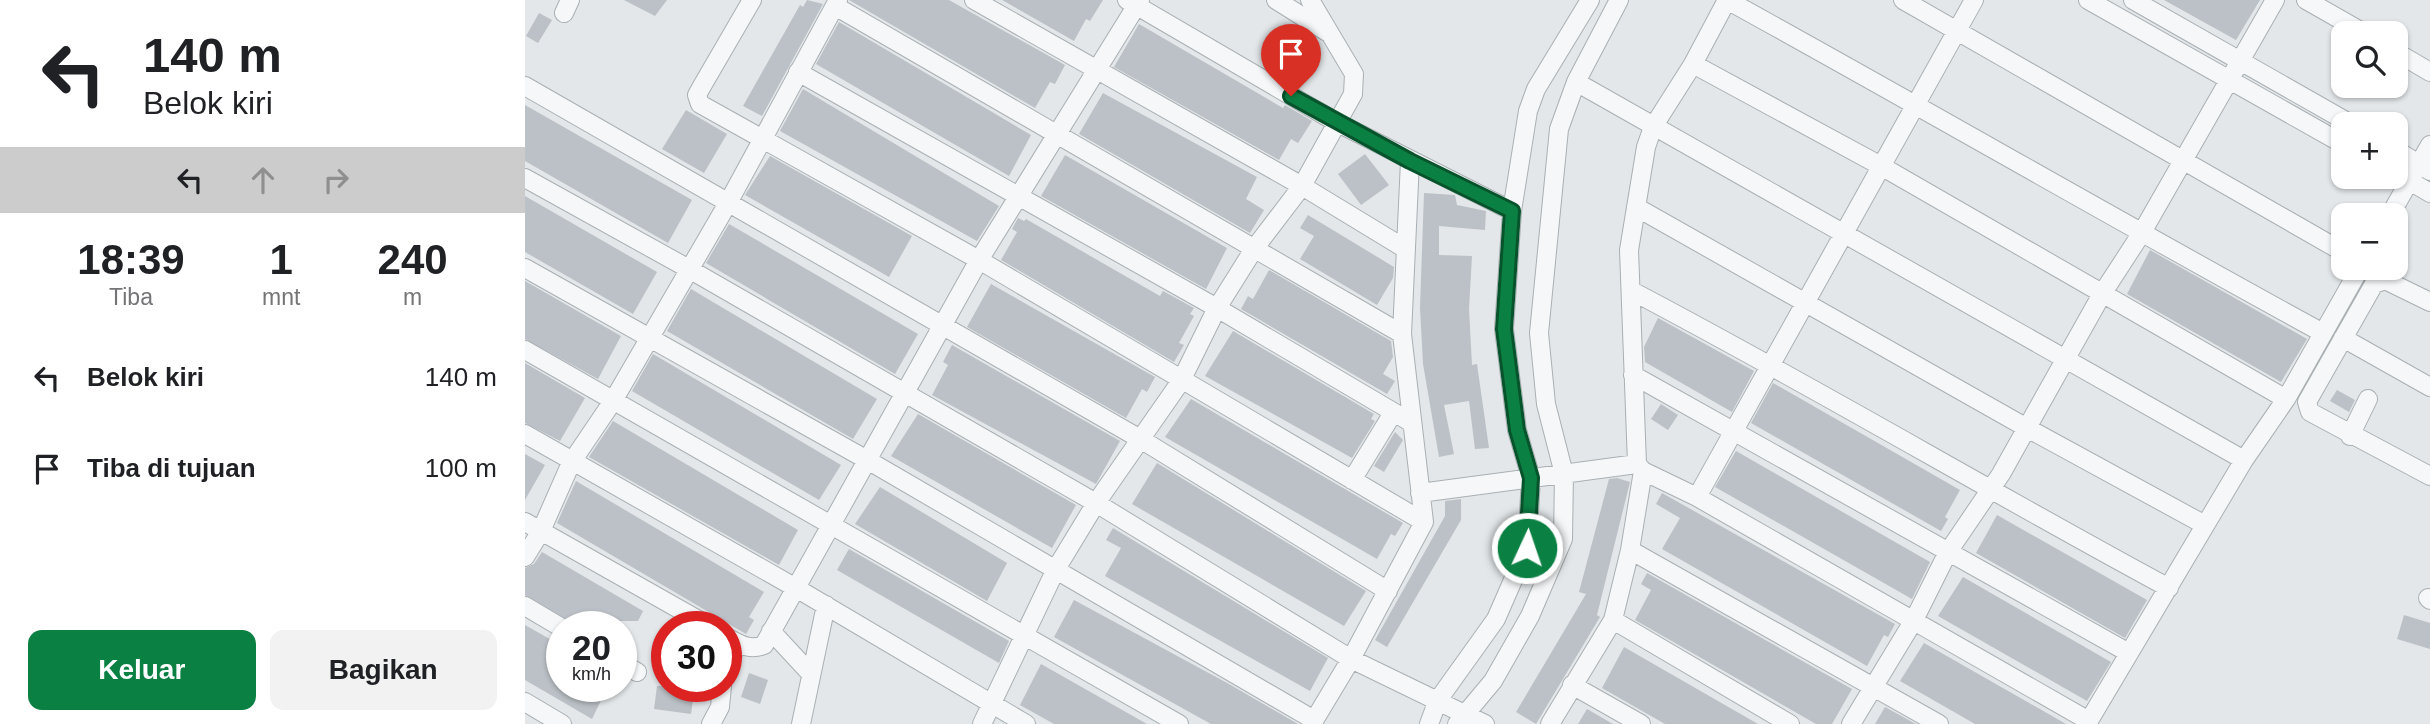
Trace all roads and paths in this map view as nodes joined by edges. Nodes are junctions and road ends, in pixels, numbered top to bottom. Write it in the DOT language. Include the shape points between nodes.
graph roads {
  1 [pos="752,0"];
  2 [pos="974,0"];
  3 [pos="1276,0"];
  4 [pos="1310,0"];
  5 [pos="1590,0"];
  6 [pos="1619,0"];
  7 [pos="1727,0"];
  8 [pos="1903,0"];
  9 [pos="1974,0"];
  10 [pos="2088,0"];
  11 [pos="2133,0"];
  12 [pos="2275,0"];
  13 [pos="2307,0"];
  14 [pos="1134,2"];
  15 [pos="836,3"];
  16 [pos="2343,21"];
  17 [pos="1958,29"];
  18 [pos="1329,34"];
  19 [pos="2408,59"];
  20 [pos="2239,61"];
  21 [pos="1693,64"];
  22 [pos="1095,69"];
  23 [pos="798,72"];
  24 [pos="2430,72"];
  25 [pos="2228,80"];
  26 [pos="1576,82"];
  27 [pos="525,86"];
  28 [pos="1916,103"];
  29 [pos="2331,113"];
  30 [pos="1336,122"];
  31 [pos="1653,127"];
  32 [pos="1056,134"];
  33 [pos="2331,137"];
  34 [pos="762,138"];
  35 [pos="2430,145"];
  36 [pos="2408,157"];
  37 [pos="1410,161"];
  38 [pos="2182,161"];
  39 [pos="1881,166"];
  40 [pos="2424,167"];
  41 [pos="2408,174"];
  42 [pos="525,178"];
  43 [pos="2408,180"];
  44 [pos="1303,186"];
  45 [pos="2430,193"];
  46 [pos="1020,196"];
  47 [pos="728,203"];
  48 [pos="1636,207"];
  49 [pos="1512,211"];
  50 [pos="1842,234"];
  51 [pos="2141,234"];
  52 [pos="2331,245"];
  53 [pos="1404,248"];
  54 [pos="1254,249"];
  55 [pos="979,260"];
  56 [pos="525,268"];
  57 [pos="689,269"];
  58 [pos="2353,280"];
  59 [pos="1632,291"];
  60 [pos="2102,293"];
  61 [pos="2430,302"];
  62 [pos="1804,303"];
  63 [pos="1217,308"];
  64 [pos="942,326"];
  65 [pos="2323,332"];
  66 [pos="1402,334"];
  67 [pos="647,337"];
  68 [pos="2343,338"];
  69 [pos="525,350"];
  70 [pos="2065,360"];
  71 [pos="1772,365"];
  72 [pos="1633,374"];
  73 [pos="1181,381"];
  74 [pos="2430,387"];
  75 [pos="904,392"];
  76 [pos="2286,399"];
  77 [pos="2368,400"];
  78 [pos="613,401"];
  79 [pos="1393,413"];
  80 [pos="1412,423"];
  81 [pos="2027,428"];
  82 [pos="1734,433"];
  83 [pos="525,434"];
  84 [pos="2350,436"];
  85 [pos="1142,440"];
  86 [pos="2244,460"];
  87 [pos="869,461"];
  88 [pos="571,463"];
  89 [pos="1640,468"];
  90 [pos="1564,474"];
  91 [pos="2430,476"];
  92 [pos="1531,478"];
  93 [pos="1352,480"];
  94 [pos="1990,491"];
  95 [pos="1420,493"];
  96 [pos="1697,497"];
  97 [pos="1096,503"];
  98 [pos="525,522"];
  99 [pos="1425,522"];
  100 [pos="830,524"];
  101 [pos="2206,525"];
  102 [pos="541,531"];
  103 [pos="1630,550"];
  104 [pos="1948,552"];
  105 [pos="525,557"];
  106 [pos="1056,569"];
  107 [pos="796,588"];
  108 [pos="2169,588"];
  109 [pos="1388,591"];
  110 [pos="826,605"];
  111 [pos="525,606"];
  112 [pos="682,611"];
  113 [pos="546,618"];
  114 [pos="1613,620"];
  115 [pos="1914,620"];
  116 [pos="771,631"];
  117 [pos="1024,633"];
  118 [pos="742,644"];
  119 [pos="2129,653"];
  120 [pos="1351,659"];
  121 [pos="810,673"];
  122 [pos="1572,685"];
  123 [pos="1873,688"];
  124 [pos="1438,700"];
  125 [pos="525,702"];
  126 [pos="720,702"];
  127 [pos="993,704"];
  128 [pos="1460,718"];
  129 [pos="1313,722"];
  130 [pos="2088,723"];
  131 [pos="562,724"];
  132 [pos="711,724"];
  133 [pos="801,724"];
  134 [pos="982,724"];
  135 [pos="1026,724"];
  136 [pos="1179,724"];
  137 [pos="1429,724"];
  138 [pos="1485,724"];
  139 [pos="1550,724"];
  140 [pos="1641,724"];
  141 [pos="1790,724"];
  142 [pos="1851,724"];
  143 [pos="1939,724"];
  1 -- 34 [label="street" via="697,95 700,104"];
  2 -- 22 [label="street"];
  3 -- 18 [label="street"];
  4 -- 18 [label="street"];
  5 -- 49 [label="street" via="1532,100 1523,128"];
  6 -- 26 [label="street"];
  7 -- 21 [label="street"];
  7 -- 28 [label="street"];
  8 -- 17 [label="street"];
  9 -- 17 [label="street"];
  10 -- 25 [label="street"];
  11 -- 20 [label="street"];
  12 -- 20 [label="street"];
  13 -- 16 [label="street"];
  14 -- 22 [label="street"];
  14 -- 30 [label="street"];
  15 -- 23 [label="street"];
  15 -- 32 [label="street"];
  17 -- 28 [label="street"];
  17 -- 38 [label="street"];
  18 -- 30 [label="street" via="1356,85"];
  19 -- 24 [label="street"];
  20 -- 25 [label="street"];
  20 -- 29 [label="street"];
  21 -- 31 [label="street"];
  21 -- 39 [label="street"];
  22 -- 32 [label="street"];
  22 -- 44 [label="street"];
  23 -- 34 [label="street"];
  23 -- 46 [label="street"];
  25 -- 33 [label="street"];
  25 -- 38 [label="street"];
  26 -- 31 [label="street"];
  26 -- 90 [label="street" via="1559,129 1539,333 1546,404"];
  27 -- 47 [label="street"];
  28 -- 39 [label="street"];
  28 -- 51 [label="street"];
  30 -- 37 [label="street"];
  30 -- 44 [label="street"];
  31 -- 48 [label="street"];
  31 -- 50 [label="street"];
  32 -- 46 [label="street"];
  32 -- 54 [label="street"];
  34 -- 47 [label="street"];
  34 -- 55 [label="street"];
  35 -- 40 [label="street"];
  36 -- 40 [label="street"];
  37 -- 49 [label="street"];
  37 -- 53 [label="street"];
  38 -- 51 [label="street"];
  38 -- 52 [label="street"];
  39 -- 50 [label="street"];
  39 -- 60 [label="street"];
  40 -- 41 [label="street"];
  42 -- 57 [label="street"];
  43 -- 45 [label="street"];
  44 -- 53 [label="street"];
  44 -- 54 [label="street"];
  46 -- 55 [label="street"];
  46 -- 63 [label="street"];
  47 -- 57 [label="street"];
  47 -- 64 [label="street"];
  48 -- 59 [label="street" via="1629,250"];
  48 -- 62 [label="street"];
  49 -- 92 [label="street" via="1504,329 1517,430"];
  50 -- 62 [label="street"];
  50 -- 70 [label="street"];
  51 -- 60 [label="street"];
  51 -- 65 [label="street"];
  53 -- 66 [label="street"];
  54 -- 63 [label="street"];
  54 -- 66 [label="street"];
  55 -- 64 [label="street"];
  55 -- 73 [label="street"];
  56 -- 67 [label="street"];
  57 -- 67 [label="street"];
  57 -- 75 [label="street"];
  58 -- 65 [label="street"];
  59 -- 71 [label="street"];
  59 -- 72 [label="street"];
  60 -- 70 [label="street"];
  60 -- 76 [label="street"];
  61 -- 68 [label="street" via="2379,281 2369,288"];
  62 -- 71 [label="street"];
  62 -- 81 [label="street"];
  63 -- 73 [label="street"];
  63 -- 79 [label="street"];
  64 -- 75 [label="street"];
  64 -- 85 [label="street"];
  65 -- 76 [label="street"];
  66 -- 80 [label="street"];
  67 -- 78 [label="street"];
  67 -- 87 [label="street"];
  68 -- 74 [label="street"];
  68 -- 84 [label="street" via="2307,402 2310,412"];
  69 -- 78 [label="street"];
  70 -- 81 [label="street"];
  70 -- 86 [label="street"];
  71 -- 82 [label="street"];
  71 -- 94 [label="street"];
  72 -- 82 [label="street"];
  72 -- 89 [label="street"];
  73 -- 85 [label="street"];
  73 -- 93 [label="street"];
  75 -- 87 [label="street"];
  75 -- 97 [label="street"];
  76 -- 86 [label="street"];
  77 -- 84 [label="street"];
  78 -- 88 [label="street"];
  78 -- 100 [label="street"];
  79 -- 80 [label="street"];
  79 -- 93 [label="street"];
  80 -- 95 [label="street"];
  81 -- 94 [label="street"];
  81 -- 101 [label="street"];
  82 -- 96 [label="street"];
  82 -- 104 [label="street"];
  83 -- 88 [label="street"];
  84 -- 91 [label="street"];
  85 -- 97 [label="street"];
  85 -- 109 [label="street"];
  86 -- 101 [label="street"];
  87 -- 100 [label="street"];
  87 -- 106 [label="street"];
  88 -- 102 [label="street"];
  88 -- 107 [label="street"];
  89 -- 90 [label="street"];
  89 -- 96 [label="street"];
  89 -- 103 [label="street"];
  90 -- 92 [label="street"];
  90 -- 128 [label="street" via="1563,539 1530,616 1493,681"];
  92 -- 95 [label="street"];
  92 -- 124 [label="street" via="1527,548 1496,619"];
  93 -- 99 [label="street"];
  94 -- 104 [label="street"];
  94 -- 108 [label="street"];
  95 -- 99 [label="street"];
  96 -- 115 [label="street"];
  97 -- 106 [label="street"];
  97 -- 120 [label="street"];
  98 -- 102 [label="street"];
  99 -- 109 [label="street"];
  100 -- 107 [label="street"];
  100 -- 117 [label="street"];
  101 -- 108 [label="street"];
  102 -- 105 [label="street"];
  102 -- 112 [label="street"];
  103 -- 114 [label="street"];
  103 -- 123 [label="street"];
  104 -- 115 [label="street"];
  104 -- 119 [label="street"];
  106 -- 117 [label="street"];
  106 -- 129 [label="street"];
  107 -- 110 [label="street"];
  107 -- 116 [label="street"];
  108 -- 119 [label="street"];
  109 -- 120 [label="street"];
  110 -- 121 [label="street"];
  110 -- 127 [label="street"];
  111 -- 113 [label="street"];
  114 -- 122 [label="street"];
  114 -- 141 [label="street"];
  115 -- 123 [label="street"];
  115 -- 130 [label="street"];
  116 -- 118 [label="street" via="764,645 754,649"];
  116 -- 121 [label="street"];
  117 -- 127 [label="street"];
  117 -- 136 [label="street"];
  119 -- 130 [label="street"];
  120 -- 124 [label="street"];
  120 -- 129 [label="street"];
  121 -- 133 [label="street"];
  122 -- 139 [label="street"];
  122 -- 140 [label="street"];
  123 -- 142 [label="street"];
  123 -- 143 [label="street"];
  124 -- 128 [label="street"];
  124 -- 137 [label="street"];
  125 -- 131 [label="street"];
  126 -- 132 [label="street"];
  127 -- 134 [label="street"];
  127 -- 135 [label="street"];
  128 -- 138 [label="street"];
}
